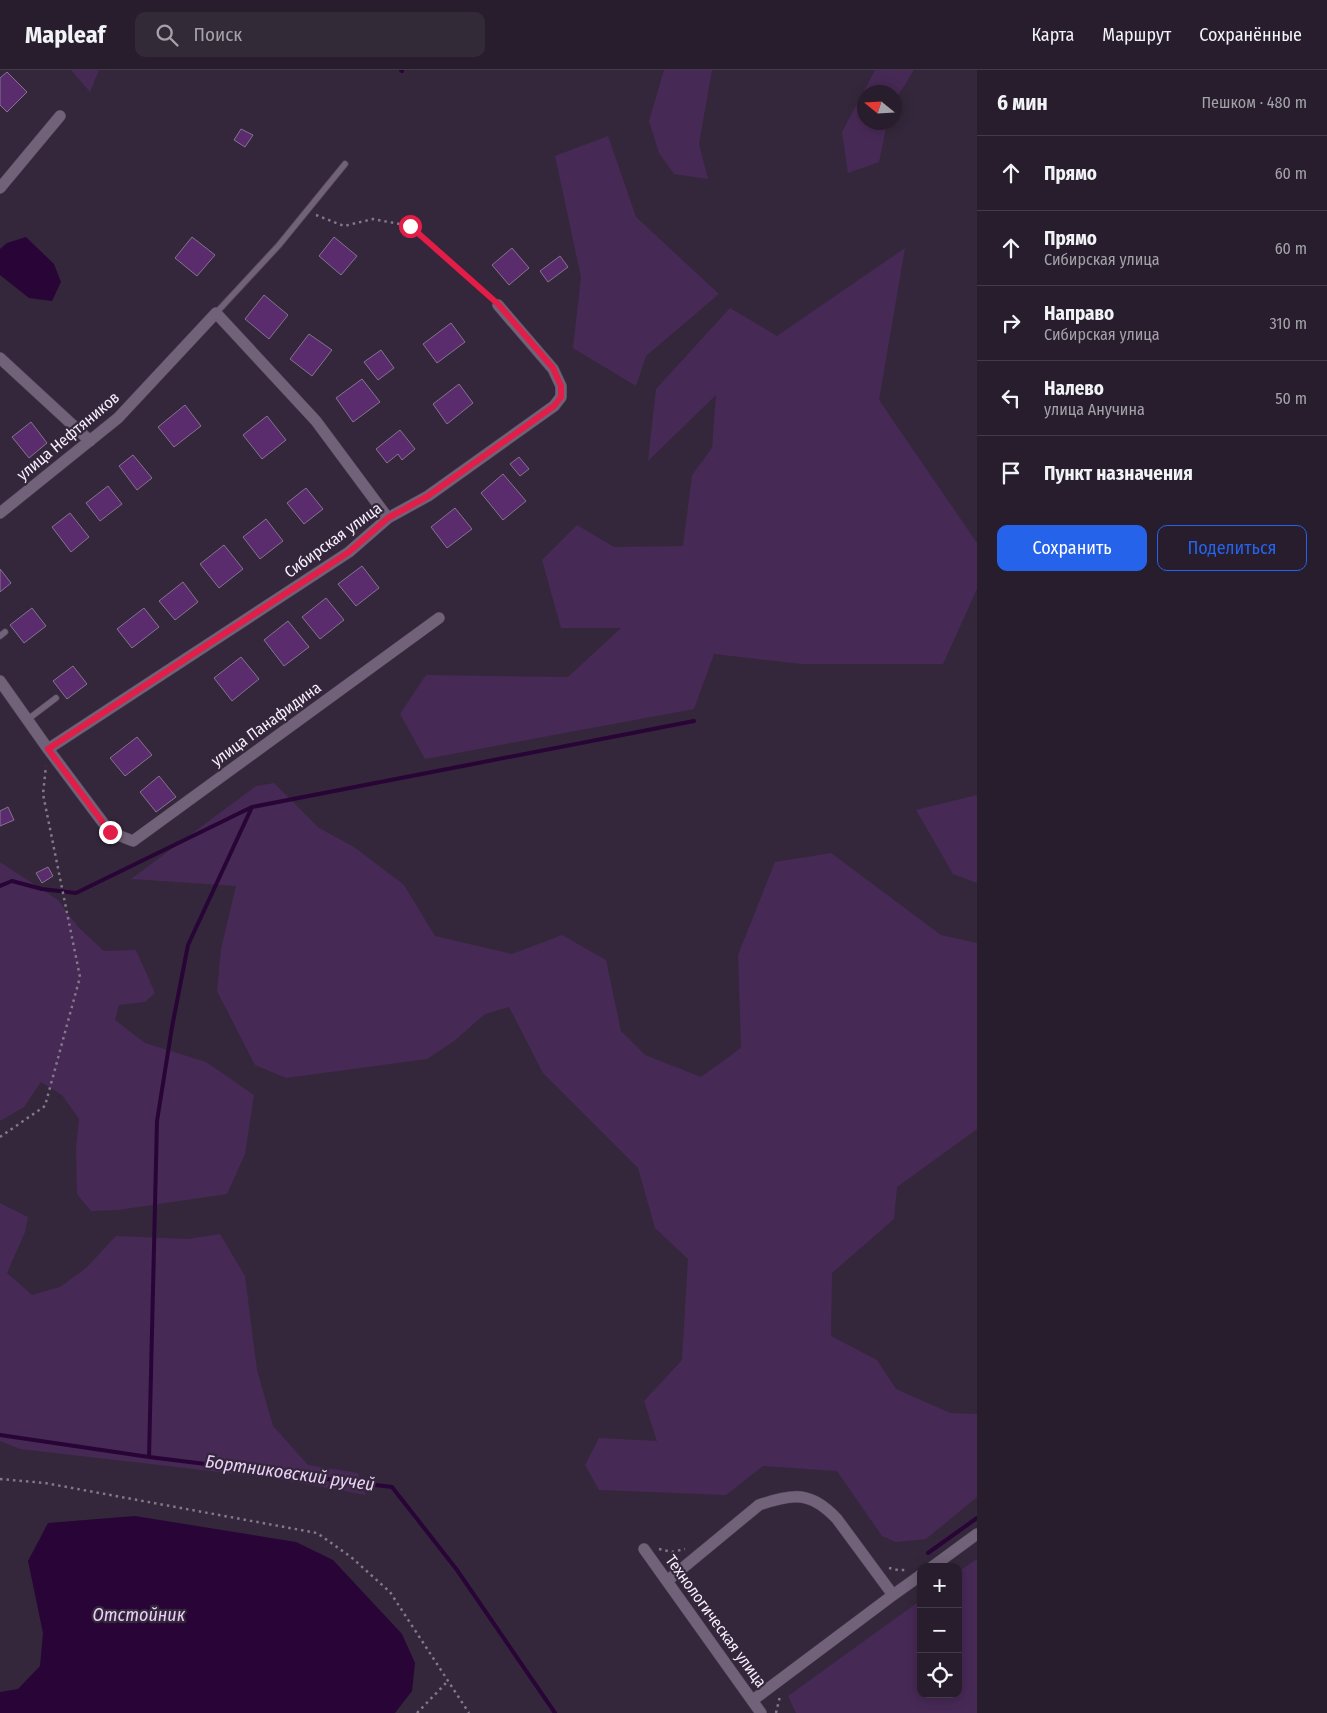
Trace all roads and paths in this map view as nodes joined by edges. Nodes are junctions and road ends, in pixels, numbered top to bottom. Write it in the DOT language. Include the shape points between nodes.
graph roads {
  1 [pos="60,116"];
  2 [pos="345,164"];
  3 [pos="0,188"];
  4 [pos="307,210"];
  5 [pos="498,304"];
  6 [pos="216,314"];
  7 [pos="0,358"];
  8 [pos="90,441"];
  9 [pos="0,513"];
  10 [pos="388,518"];
  11 [pos="439,618"];
  12 [pos="0,681"];
  13 [pos="56,698"];
  14 [pos="27,720"];
  15 [pos="48,749"];
  16 [pos="0,1137"];
  17 [pos="0,1479"];
  18 [pos="977,1534"];
  19 [pos="648,1547"];
  20 [pos="688,1547"];
  21 [pos="937,1563"];
  22 [pos="885,1565"];
  23 [pos="909,1570"];
  24 [pos="917,1578"];
  25 [pos="667,1581"];
  26 [pos="893,1595"];
  27 [pos="448,1681"];
  28 [pos="753,1700"];
  29 [pos="417,1713"];
  30 [pos="469,1713"];
  31 [pos="761,1713"];
  1 -- 3 [label="street"];
  2 -- 4 [label="lane"];
  4 -- 5 [label="path" via="344,226 373,220 410,226"];
  4 -- 6 [label="lane"];
  5 -- 10 [label="street, Сибирская улица" via="553,368 561,386 561,397 554,406 428,496"];
  6 -- 8 [label="street, улица Нефтяников" via="118,418"];
  6 -- 10 [label="street" via="316,421"];
  7 -- 8 [label="street"];
  8 -- 9 [label="street, улица Нефтяников"];
  10 -- 15 [label="street, Сибирская улица" via="349,552"];
  11 -- 15 [label="street, улица Панафидина" via="133,842 110,832"];
  12 -- 14 [label="street"];
  13 -- 14 [label="lane"];
  14 -- 15 [label="street"];
  15 -- 16 [label="path" via="43,794 80,977 46,1106"];
  17 -- 27 [label="path" via="45,1483 317,1534 351,1557 390,1592"];
  18 -- 21 [label="street"];
  19 -- 20 [label="path" via="672,1552"];
  19 -- 25 [label="street, Технологическая улица"];
  22 -- 23 [label="path" via="894,1570"];
  24 -- 26 [label="street"];
  25 -- 26 [label="street" via="759,1505 794,1496 811,1498 827,1508"];
  25 -- 28 [label="street, Технологическая улица"];
  26 -- 28 [label="street"];
  27 -- 29 [label="path"];
  27 -- 30 [label="path"];
  28 -- 31 [label="street, Технологическая улица"];
}
